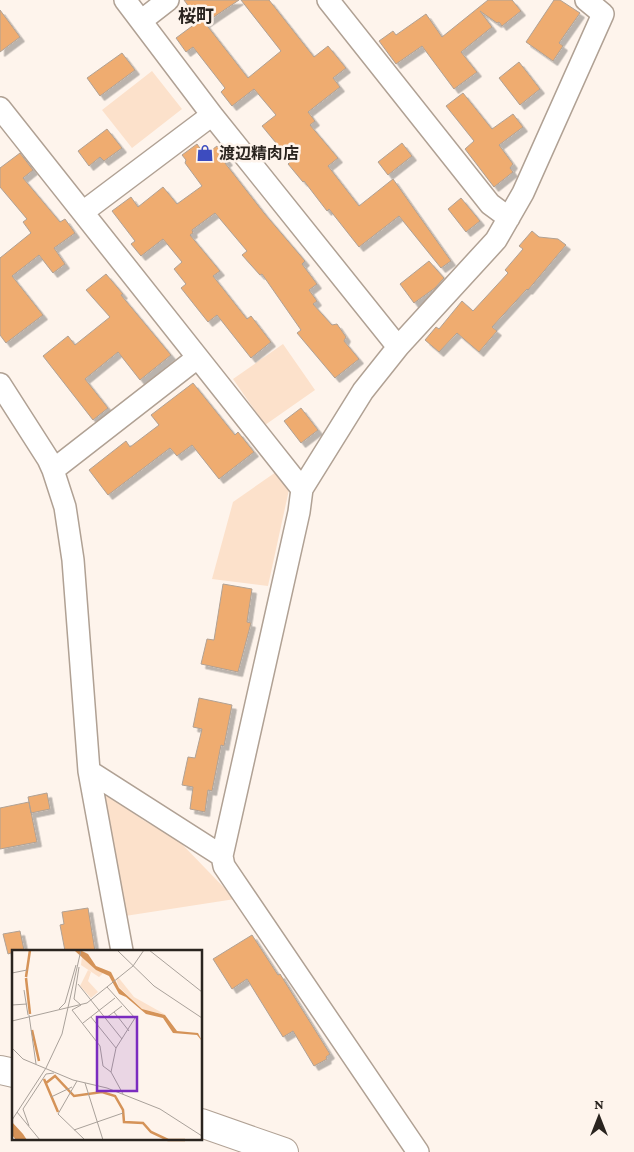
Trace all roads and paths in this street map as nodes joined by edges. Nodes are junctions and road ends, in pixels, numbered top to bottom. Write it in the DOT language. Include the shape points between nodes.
graph roads {
  1 [pos="125,0"];
  2 [pos="168,0"];
  3 [pos="328,0"];
  4 [pos="586,0"];
  5 [pos="142,21"];
  6 [pos="0,108"];
  7 [pos="212,115"];
  8 [pos="83,212"];
  9 [pos="509,218"];
  10 [pos="398,347"];
  11 [pos="197,358"];
  12 [pos="0,384"];
  13 [pos="54,470"];
  14 [pos="302,489"];
  15 [pos="89,771"];
  16 [pos="222,856"];
  17 [pos="122,950"];
  18 [pos="202,1123"];
  19 [pos="284,1152"];
  20 [pos="418,1152"];
  1 -- 5 [label="street"];
  2 -- 5 [label="street"];
  3 -- 9 [label="street" via="490,204"];
  4 -- 9 [label="street" via="603,14"];
  5 -- 7 [label="street"];
  6 -- 8 [label="street"];
  7 -- 8 [label="street"];
  7 -- 10 [label="street"];
  8 -- 11 [label="street"];
  9 -- 10 [label="street" via="496,240"];
  10 -- 14 [label="street" via="363,391"];
  11 -- 13 [label="street"];
  11 -- 14 [label="street"];
  12 -- 13 [label="street"];
  13 -- 15 [label="street" via="65,507 73,560"];
  14 -- 16 [label="street"];
  15 -- 16 [label="street"];
  15 -- 17 [label="street"];
  16 -- 20 [label="street" via="224,866"];
  18 -- 19 [label="main road"];
}
